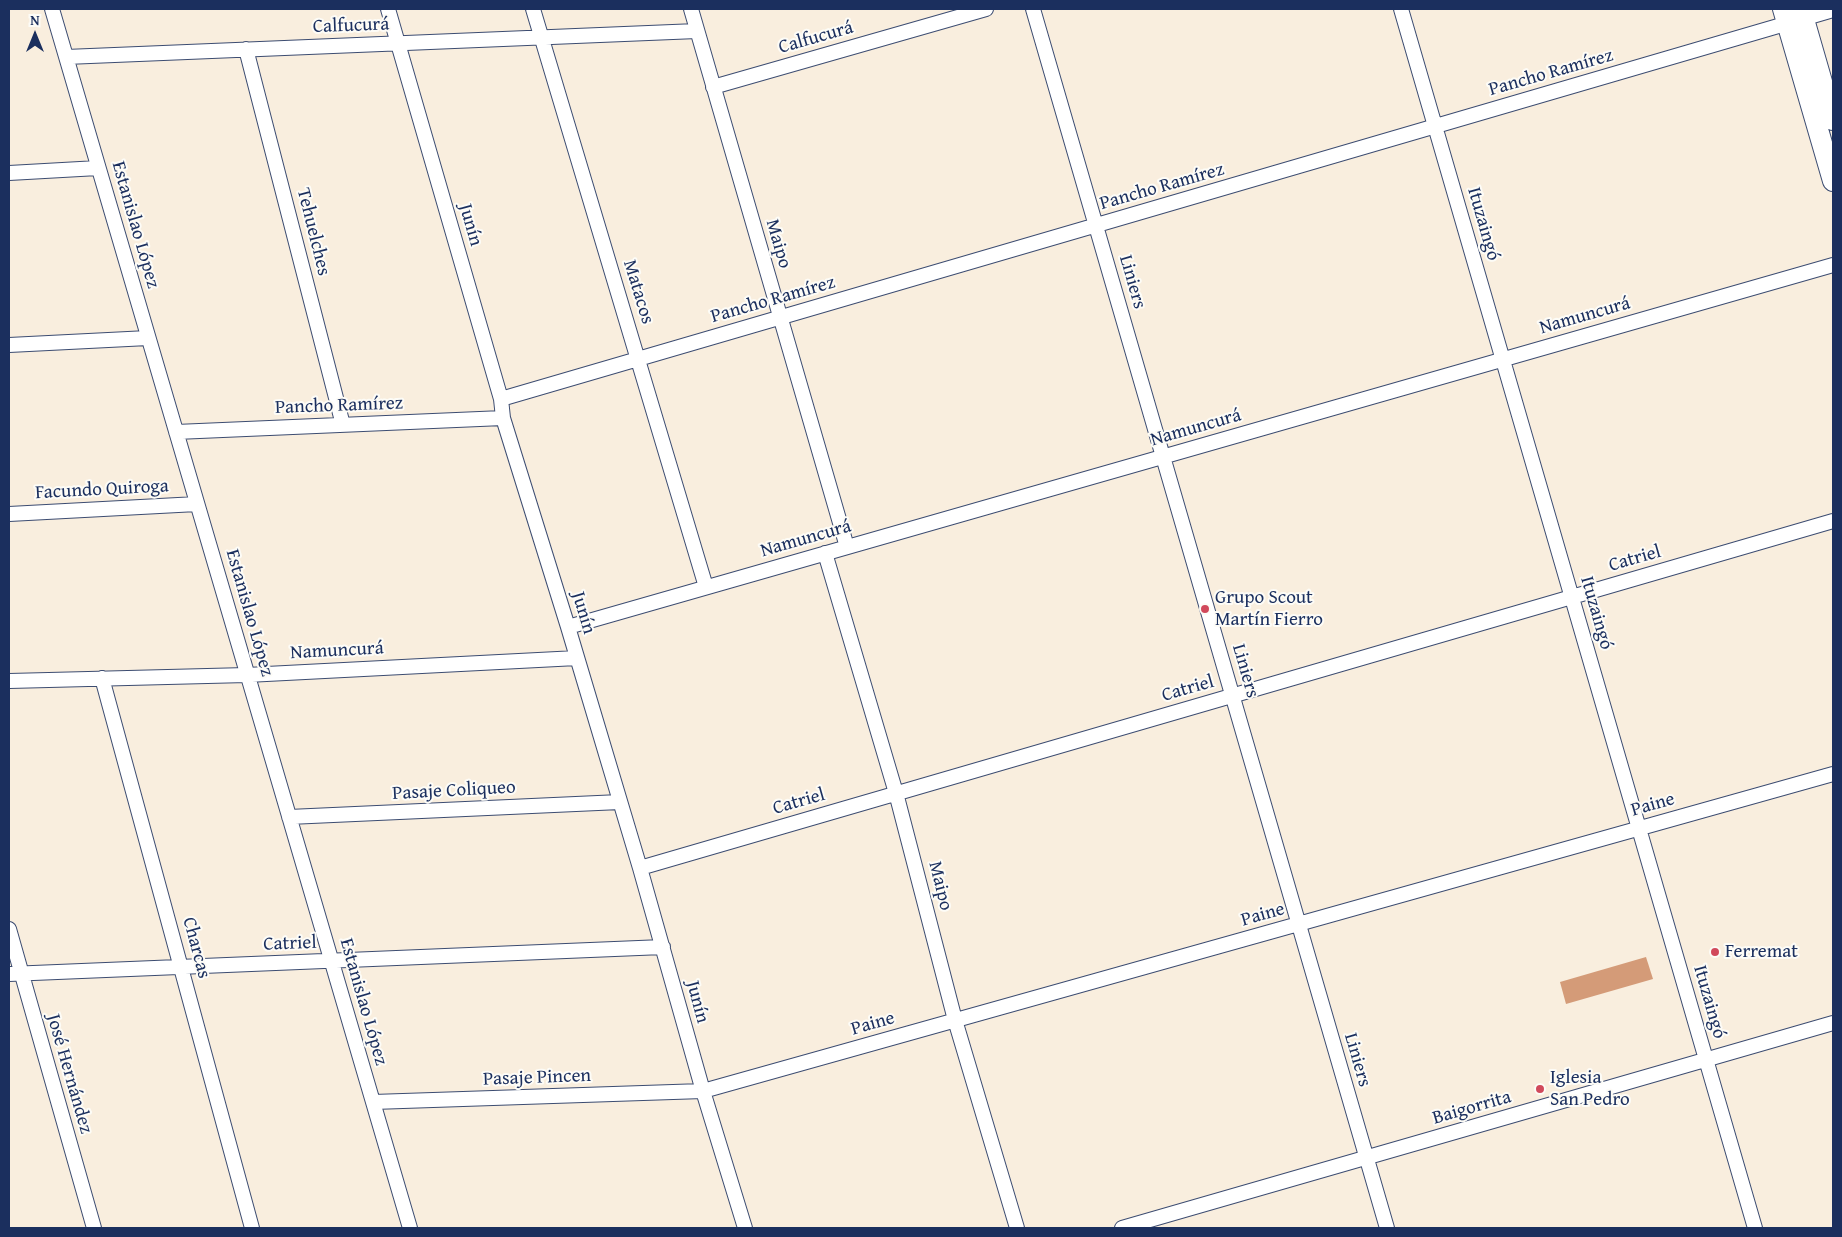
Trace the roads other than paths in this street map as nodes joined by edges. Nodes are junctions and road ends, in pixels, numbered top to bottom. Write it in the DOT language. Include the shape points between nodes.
graph roads {
  1 [pos="52,9"];
  2 [pos="388,9"];
  3 [pos="533,9"];
  4 [pos="690,9"];
  5 [pos="986,9"];
  6 [pos="1033,9"];
  7 [pos="1401,9"];
  8 [pos="1833,10"];
  9 [pos="1794,15"];
  10 [pos="697,31"];
  11 [pos="541,37"];
  12 [pos="398,43"];
  13 [pos="246,49"];
  14 [pos="66,57"];
  15 [pos="713,87"];
  16 [pos="1833,120"];
  17 [pos="1436,126"];
  18 [pos="98,168"];
  19 [pos="9,173"];
  20 [pos="1833,181"];
  21 [pos="1096,226"];
  22 [pos="1833,265"];
  23 [pos="780,318"];
  24 [pos="148,338"];
  25 [pos="9,345"];
  26 [pos="1503,359"];
  27 [pos="639,360"];
  28 [pos="501,399"];
  29 [pos="503,418"];
  30 [pos="343,424"];
  31 [pos="176,432"];
  32 [pos="1163,457"];
  33 [pos="197,504"];
  34 [pos="9,514"];
  35 [pos="1833,521"];
  36 [pos="847,547"];
  37 [pos="825,554"];
  38 [pos="706,587"];
  39 [pos="1572,597"];
  40 [pos="568,627"];
  41 [pos="577,658"];
  42 [pos="247,675"];
  43 [pos="102,678"];
  44 [pos="9,681"];
  45 [pos="1232,696"];
  46 [pos="1833,774"];
  47 [pos="896,793"];
  48 [pos="620,802"];
  49 [pos="289,818"];
  50 [pos="1639,829"];
  51 [pos="640,868"];
  52 [pos="1298,924"];
  53 [pos="9,929"];
  54 [pos="663,948"];
  55 [pos="332,961"];
  56 [pos="182,967"];
  57 [pos="15,974"];
  58 [pos="955,1020"];
  59 [pos="1833,1024"];
  60 [pos="1706,1060"];
  61 [pos="702,1091"];
  62 [pos="373,1102"];
  63 [pos="1366,1158"];
  64 [pos="94,1228"];
  65 [pos="252,1228"];
  66 [pos="410,1228"];
  67 [pos="745,1228"];
  68 [pos="1017,1228"];
  69 [pos="1122,1228"];
  70 [pos="1387,1228"];
  71 [pos="1755,1228"];
  1 -- 14 [label="street, Estanislao López"];
  2 -- 12 [label="street, Junín"];
  3 -- 11 [label="street, Matacos"];
  4 -- 10 [label="street, Maipo"];
  5 -- 15 [label="street, Calfucurá"];
  6 -- 21 [label="street, Liniers"];
  7 -- 17 [label="street, Ituzaingó"];
  8 -- 9 [label="street, Pancho Ramírez"];
  9 -- 16 [label="main road"];
  9 -- 17 [label="street, Pancho Ramírez"];
  9 -- 20 [label="main road"];
  10 -- 11 [label="street, Calfucurá"];
  10 -- 15 [label="street, Maipo"];
  11 -- 12 [label="street, Calfucurá"];
  11 -- 27 [label="street, Matacos"];
  12 -- 13 [label="street, Calfucurá"];
  12 -- 28 [label="street, Junín"];
  13 -- 14 [label="street, Calfucurá"];
  13 -- 30 [label="street, Tehuelches"];
  14 -- 18 [label="street, Estanislao López"];
  15 -- 23 [label="street, Maipo"];
  17 -- 21 [label="street, Pancho Ramírez"];
  17 -- 26 [label="street, Ituzaingó"];
  18 -- 19 [label="street"];
  18 -- 24 [label="street, Estanislao López"];
  21 -- 23 [label="street, Pancho Ramírez"];
  21 -- 32 [label="street, Liniers"];
  22 -- 26 [label="street, Namuncurá"];
  23 -- 27 [label="street, Pancho Ramírez"];
  23 -- 36 [label="street, Maipo"];
  24 -- 25 [label="street"];
  24 -- 31 [label="street, Estanislao López"];
  26 -- 32 [label="street, Namuncurá"];
  26 -- 39 [label="street, Ituzaingó"];
  27 -- 28 [label="street, Pancho Ramírez"];
  27 -- 38 [label="street, Matacos"];
  28 -- 29 [label="street, Junín"];
  29 -- 30 [label="street, Pancho Ramírez"];
  29 -- 40 [label="street, Junín"];
  30 -- 31 [label="street, Pancho Ramírez"];
  31 -- 33 [label="street, Estanislao López"];
  32 -- 36 [label="street, Namuncurá"];
  32 -- 45 [label="street, Liniers"];
  33 -- 34 [label="street, Facundo Quiroga"];
  33 -- 42 [label="street, Estanislao López"];
  35 -- 39 [label="street, Catriel"];
  36 -- 37 [label="street, Namuncurá"];
  37 -- 38 [label="street, Namuncurá"];
  37 -- 47 [label="street, Maipo"];
  38 -- 40 [label="street, Namuncurá"];
  39 -- 45 [label="street, Catriel"];
  39 -- 50 [label="street, Ituzaingó"];
  40 -- 41 [label="street, Junín"];
  41 -- 42 [label="street, Namuncurá"];
  41 -- 48 [label="street, Junín"];
  42 -- 43 [label="street, Namuncurá"];
  42 -- 49 [label="street, Estanislao López"];
  43 -- 44 [label="street, Namuncurá"];
  43 -- 56 [label="street, Charcas"];
  45 -- 47 [label="street, Catriel"];
  45 -- 52 [label="street, Liniers"];
  46 -- 50 [label="street, Paine"];
  47 -- 51 [label="street, Catriel"];
  47 -- 58 [label="street, Maipo"];
  48 -- 49 [label="street, Pasaje Coliqueo"];
  48 -- 51 [label="street, Junín"];
  49 -- 55 [label="street, Estanislao López"];
  50 -- 52 [label="street, Paine"];
  50 -- 60 [label="street, Ituzaingó"];
  51 -- 54 [label="street, Junín"];
  52 -- 58 [label="street, Paine"];
  52 -- 63 [label="street, Liniers"];
  53 -- 57 [label="street, José Hernández"];
  54 -- 55 [label="street, Catriel"];
  54 -- 61 [label="street, Junín"];
  55 -- 56 [label="street, Catriel"];
  55 -- 62 [label="street, Estanislao López"];
  56 -- 57 [label="street, Catriel"];
  56 -- 65 [label="street, Charcas"];
  57 -- 64 [label="street, José Hernández"];
  58 -- 61 [label="street, Paine"];
  58 -- 68 [label="street, Maipo"];
  59 -- 60 [label="street, Baigorrita"];
  60 -- 63 [label="street, Baigorrita"];
  60 -- 71 [label="street, Ituzaingó"];
  61 -- 62 [label="street, Pasaje Pincen"];
  61 -- 67 [label="street, Junín"];
  62 -- 66 [label="street, Estanislao López"];
  63 -- 69 [label="street, Baigorrita"];
  63 -- 70 [label="street, Liniers"];
}
